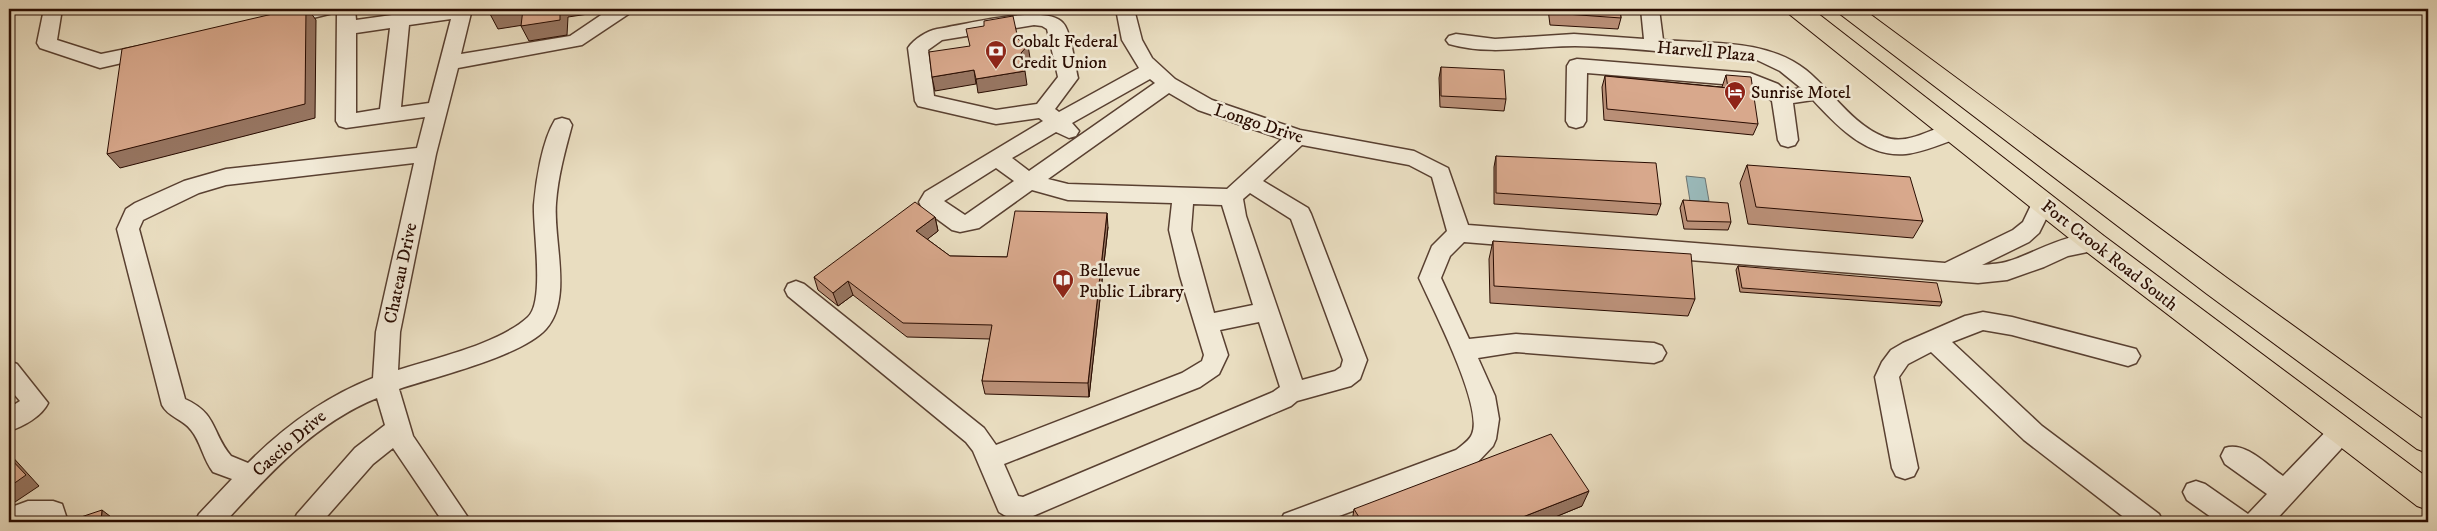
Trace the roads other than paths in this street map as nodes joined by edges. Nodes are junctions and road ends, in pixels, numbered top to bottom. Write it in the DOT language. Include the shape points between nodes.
graph roads {
  1 [pos="52,9"];
  2 [pos="329,9"];
  3 [pos="462,9"];
  4 [pos="623,9"];
  5 [pos="1125,9"];
  6 [pos="1650,9"];
  7 [pos="1797,9"];
  8 [pos="1848,9"];
  9 [pos="345,18"];
  10 [pos="400,20"];
  11 [pos="262,24"];
  12 [pos="1456,40"];
  13 [pos="167,46"];
  14 [pos="1654,46"];
  15 [pos="448,64"];
  16 [pos="1151,70"];
  17 [pos="1168,84"];
  18 [pos="1817,93"];
  19 [pos="1782,98"];
  20 [pos="436,109"];
  21 [pos="390,115"];
  22 [pos="1050,116"];
  23 [pos="1576,121"];
  24 [pos="562,125"];
  25 [pos="1954,132"];
  26 [pos="1298,137"];
  27 [pos="1788,140"];
  28 [pos="1084,142"];
  29 [pos="426,154"];
  30 [pos="997,158"];
  31 [pos="1028,181"];
  32 [pos="1241,189"];
  33 [pos="1183,195"];
  34 [pos="2043,203"];
  35 [pos="1458,233"];
  36 [pos="2094,243"];
  37 [pos="1949,271"];
  38 [pos="796,290"];
  39 [pos="1266,311"];
  40 [pos="1206,324"];
  41 [pos="1934,340"];
  42 [pos="1462,350"];
  43 [pos="1654,353"];
  44 [pos="2128,356"];
  45 [pos="9,371"];
  46 [pos="384,383"];
  47 [pos="1290,393"];
  48 [pos="9,420"];
  49 [pos="399,429"];
  50 [pos="2342,432"];
  51 [pos="2428,440"];
  52 [pos="2234,456"];
  53 [pos="989,460"];
  54 [pos="1905,468"];
  55 [pos="252,475"];
  56 [pos="2196,492"];
  57 [pos="2285,492"];
  58 [pos="2428,496"];
  59 [pos="9,520"];
  60 [pos="55,522"];
  61 [pos="208,522"];
  62 [pos="306,522"];
  63 [pos="458,522"];
  64 [pos="1293,522"];
  65 [pos="2150,522"];
  66 [pos="2238,522"];
  67 [pos="2257,522"];
  1 -- 13 [label="street" via="47,43 100,61"];
  2 -- 11 [label="street"];
  3 -- 10 [label="street"];
  3 -- 15 [label="street, Chateau Drive"];
  4 -- 15 [label="street" via="574,41"];
  5 -- 16 [label="street, Longo Drive" via="1132,40"];
  6 -- 14 [label="street"];
  7 -- 25 [label="main road, Fort Crook Road South"];
  8 -- 51 [label="main road, Fort Crook Road South"];
  9 -- 10 [label="street"];
  9 -- 21 [label="street" via="346,120"];
  10 -- 21 [label="street"];
  12 -- 14 [label="street, Harvell Plaza" via="1495,45 1574,40"];
  14 -- 18 [label="street, Harvell Plaza" via="1759,54 1787,66"];
  15 -- 20 [label="street, Chateau Drive"];
  16 -- 17 [label="street, Longo Drive"];
  16 -- 22 [label="street"];
  17 -- 26 [label="street, Longo Drive" via="1205,105"];
  17 -- 28 [label="street"];
  18 -- 19 [label="street"];
  18 -- 25 [label="street, Harvell Plaza" via="1866,137 1883,144 1898,147 1914,145"];
  19 -- 23 [label="street" via="1750,80 1576,66"];
  19 -- 27 [label="street"];
  20 -- 21 [label="street"];
  20 -- 29 [label="street, Chateau Drive"];
  22 -- 22 [label="street" via="1068,78 1056,26 1047,20 1034,19 936,35 918,48 925,101 996,117"];
  22 -- 28 [label="street"];
  22 -- 30 [label="street"];
  24 -- 46 [label="street, Cascio Drive" via="546,196 549,278 547,310 542,320 518,337"];
  25 -- 34 [label="main road, Fort Crook Road South"];
  26 -- 32 [label="street"];
  26 -- 35 [label="street, Longo Drive" via="1414,158 1441,173"];
  28 -- 31 [label="street"];
  29 -- 46 [label="street, Chateau Drive" via="388,332"];
  29 -- 55 [label="street" via="226,177 142,209 130,220 128,229 174,405 201,423 222,464"];
  30 -- 31 [label="street"];
  30 -- 31 [label="street" via="930,202 965,225"];
  31 -- 33 [label="street" via="1068,192"];
  32 -- 33 [label="street"];
  32 -- 39 [label="street" via="1235,216"];
  32 -- 47 [label="street" via="1300,214 1355,360 1352,372 1342,379"];
  33 -- 40 [label="street" via="1180,230"];
  34 -- 36 [label="main road, Fort Crook Road South"];
  34 -- 37 [label="street" via="2031,227 2020,236"];
  35 -- 37 [label="street"];
  35 -- 42 [label="street" via="1440,252 1430,278"];
  36 -- 37 [label="street" via="2064,248 2036,262 2007,271 1978,274"];
  36 -- 50 [label="main road, Fort Crook Road South"];
  38 -- 53 [label="street" via="975,435"];
  39 -- 40 [label="street"];
  39 -- 47 [label="street" via="1292,387"];
  40 -- 53 [label="street" via="1216,355 1206,372"];
  41 -- 44 [label="street" via="1973,323 1983,322 2012,326"];
  41 -- 54 [label="street" via="1901,354 1892,364 1888,377"];
  41 -- 65 [label="street" via="2033,433"];
  42 -- 43 [label="street" via="1516,343"];
  42 -- 64 [label="street" via="1483,396 1487,419 1484,439 1465,458"];
  45 -- 48 [label="street" via="36,403"];
  46 -- 49 [label="street, Chateau Drive"];
  46 -- 55 [label="street, Cascio Drive" via="334,406 269,456"];
  47 -- 53 [label="street" via="1024,508 1008,504"];
  49 -- 62 [label="street" via="358,461"];
  49 -- 63 [label="street, Chateau Drive" via="402,440"];
  50 -- 57 [label="street"];
  50 -- 58 [label="main road, Fort Crook Road South"];
  52 -- 57 [label="street"];
  55 -- 61 [label="street, Cascio Drive"];
  56 -- 66 [label="street"];
  57 -- 67 [label="street"];
  59 -- 60 [label="street" via="28,512 53,512"];
}
